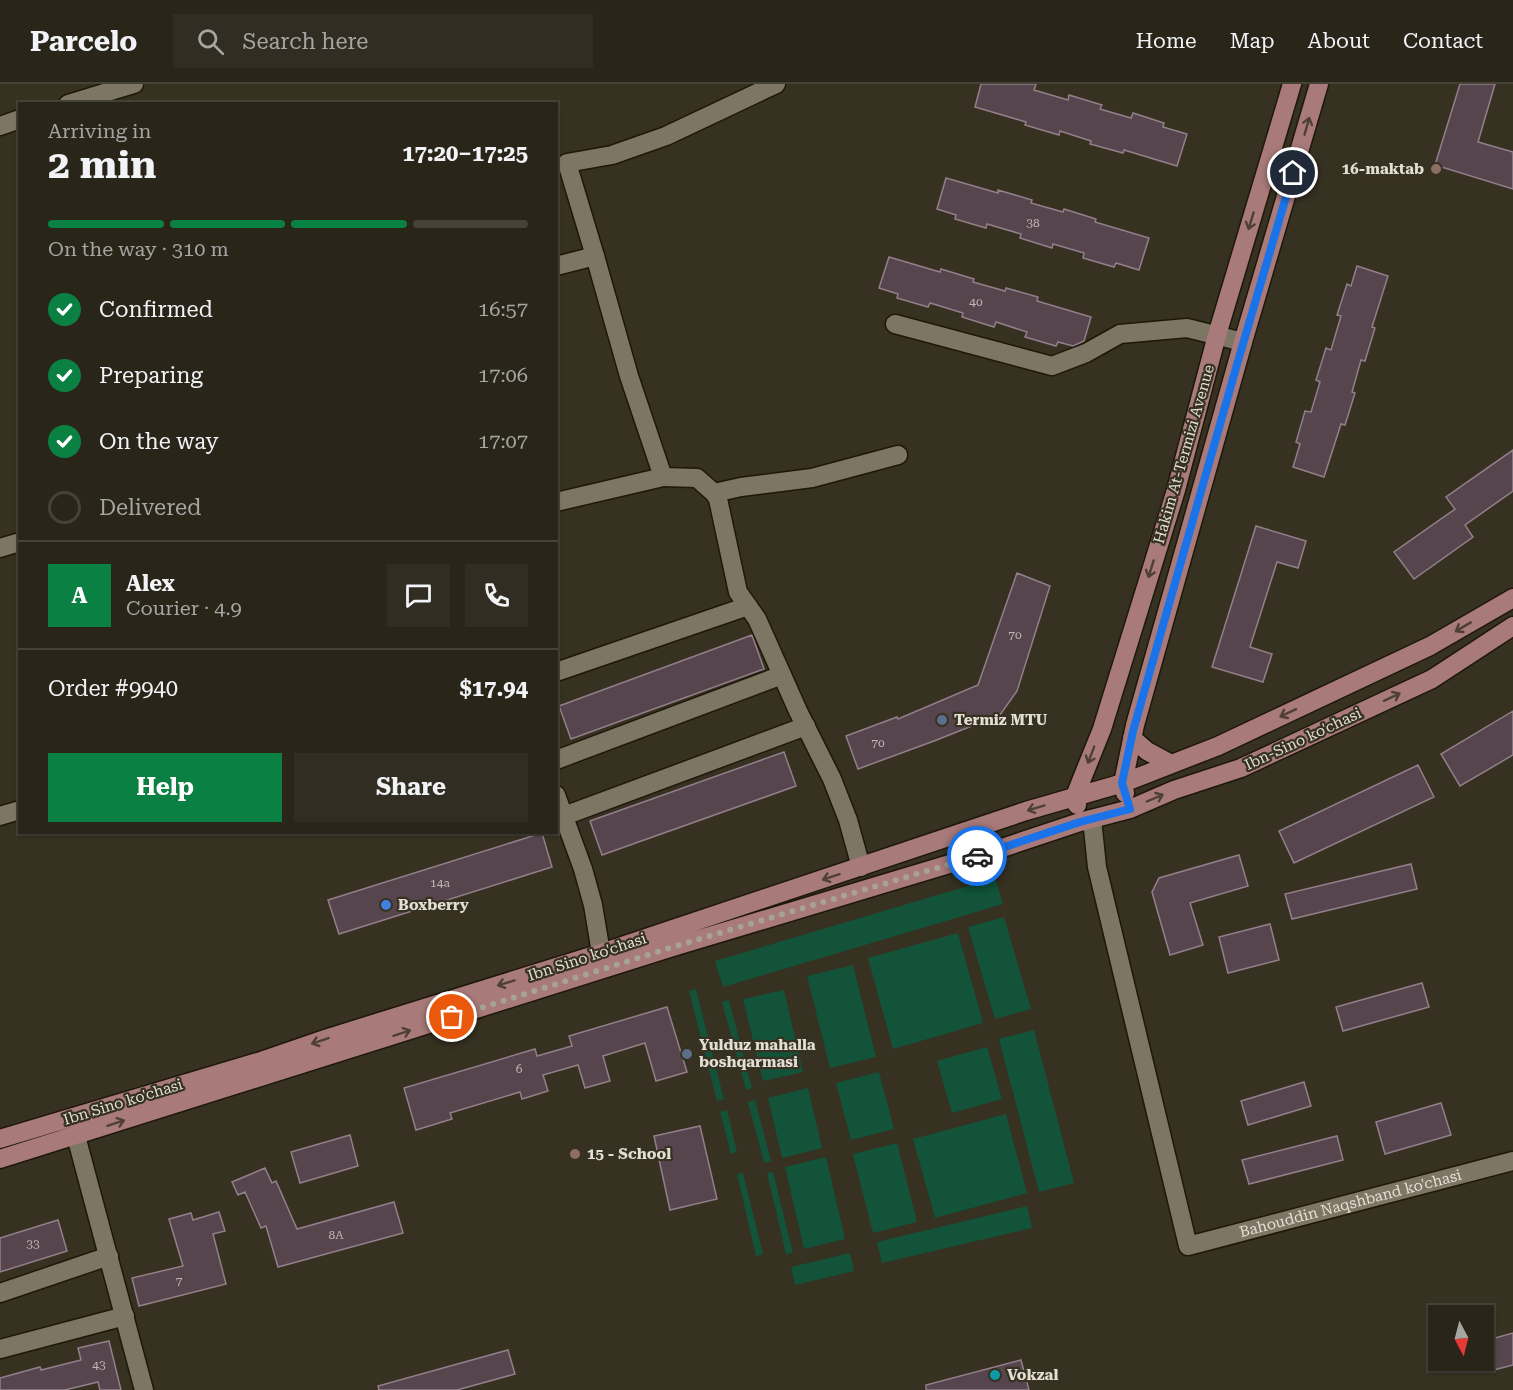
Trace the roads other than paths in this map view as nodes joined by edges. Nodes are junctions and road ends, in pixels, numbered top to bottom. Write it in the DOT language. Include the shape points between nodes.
graph roads {
  1 [pos="134,84"];
  2 [pos="776,84"];
  3 [pos="1292,84"];
  4 [pos="1319,84"];
  5 [pos="75,102"];
  6 [pos="18,120"];
  7 [pos="0,126"];
  8 [pos="595,256"];
  9 [pos="558,265"];
  10 [pos="895,324"];
  11 [pos="1217,335"];
  12 [pos="1243,342"];
  13 [pos="898,456"];
  14 [pos="663,477"];
  15 [pos="714,493"];
  16 [pos="558,502"];
  17 [pos="18,543"];
  18 [pos="0,548"];
  19 [pos="1513,598"];
  20 [pos="748,606"];
  21 [pos="1513,626"];
  22 [pos="558,671"];
  23 [pos="782,675"];
  24 [pos="806,726"];
  25 [pos="1132,738"];
  26 [pos="558,759"];
  27 [pos="1171,764"];
  28 [pos="1122,783"];
  29 [pos="1075,796"];
  30 [pos="558,800"];
  31 [pos="1130,809"];
  32 [pos="18,811"];
  33 [pos="0,816"];
  34 [pos="564,816"];
  35 [pos="1086,821"];
  36 [pos="861,867"];
  37 [pos="601,953"];
  38 [pos="76,1136"];
  39 [pos="0,1139"];
  40 [pos="0,1159"];
  41 [pos="1513,1161"];
  42 [pos="109,1256"];
  43 [pos="0,1293"];
  44 [pos="125,1316"];
  45 [pos="0,1349"];
  46 [pos="144,1390"];
  1 -- 5 [label="street"];
  2 -- 8 [label="street" via="666,136 612,155 567,163"];
  3 -- 11 [label="main road, Hakim At-Termizi Avenue, one-way"];
  12 -- 4 [label="main road, Hakim At-Termizi Avenue, one-way"];
  6 -- 7 [label="street"];
  8 -- 9 [label="street"];
  8 -- 14 [label="street"];
  10 -- 11 [label="street" via="1052,366 1120,334 1187,328"];
  11 -- 12 [label="street"];
  11 -- 29 [label="main road, Hakim At-Termizi Avenue, one-way" via="1176,490 1102,729"];
  12 -- 25 [label="main road, Hakim At-Termizi Avenue"];
  13 -- 15 [label="street" via="812,478"];
  14 -- 15 [label="street" via="697,478"];
  14 -- 16 [label="street"];
  15 -- 20 [label="street" via="738,592"];
  17 -- 18 [label="street"];
  19 -- 27 [label="main road, Ibn-Sino ko'chasi, one-way" via="1430,646 1218,746"];
  20 -- 22 [label="street"];
  20 -- 23 [label="street"];
  31 -- 21 [label="main road, Ibn-Sino ko'chasi, one-way" via="1240,768 1424,683"];
  23 -- 24 [label="street"];
  23 -- 26 [label="street"];
  24 -- 34 [label="street"];
  24 -- 36 [label="street" via="848,820"];
  25 -- 27 [label="main road"];
  25 -- 28 [label="main road, Hakim At-Termizi Avenue"];
  27 -- 28 [label="main road, Ibn Sino ko'chasi"];
  28 -- 29 [label="main road, Ibn Sino ko'chasi"];
  28 -- 31 [label="main road, Hakim At-Termizi Avenue"];
  29 -- 35 [label="main road"];
  29 -- 36 [label="main road, Ibn Sino ko'chasi, one-way"];
  30 -- 34 [label="street"];
  31 -- 35 [label="main road, Ibn-Sino ko'chasi"];
  32 -- 33 [label="street"];
  34 -- 37 [label="street" via="593,905"];
  38 -- 35 [label="main road, Ibn Sino ko'chasi, one-way"];
  35 -- 41 [label="street, Bahouddin Naqshband ko'chasi" via="1188,1246"];
  36 -- 37 [label="main road, Ibn Sino ko'chasi, one-way"];
  37 -- 39 [label="main road, Ibn Sino ko'chasi, one-way"];
  38 -- 40 [label="main road, Ibn Sino ko'chasi"];
  38 -- 42 [label="street"];
  42 -- 43 [label="street"];
  42 -- 44 [label="street"];
  44 -- 45 [label="street"];
  44 -- 46 [label="street"];
}
